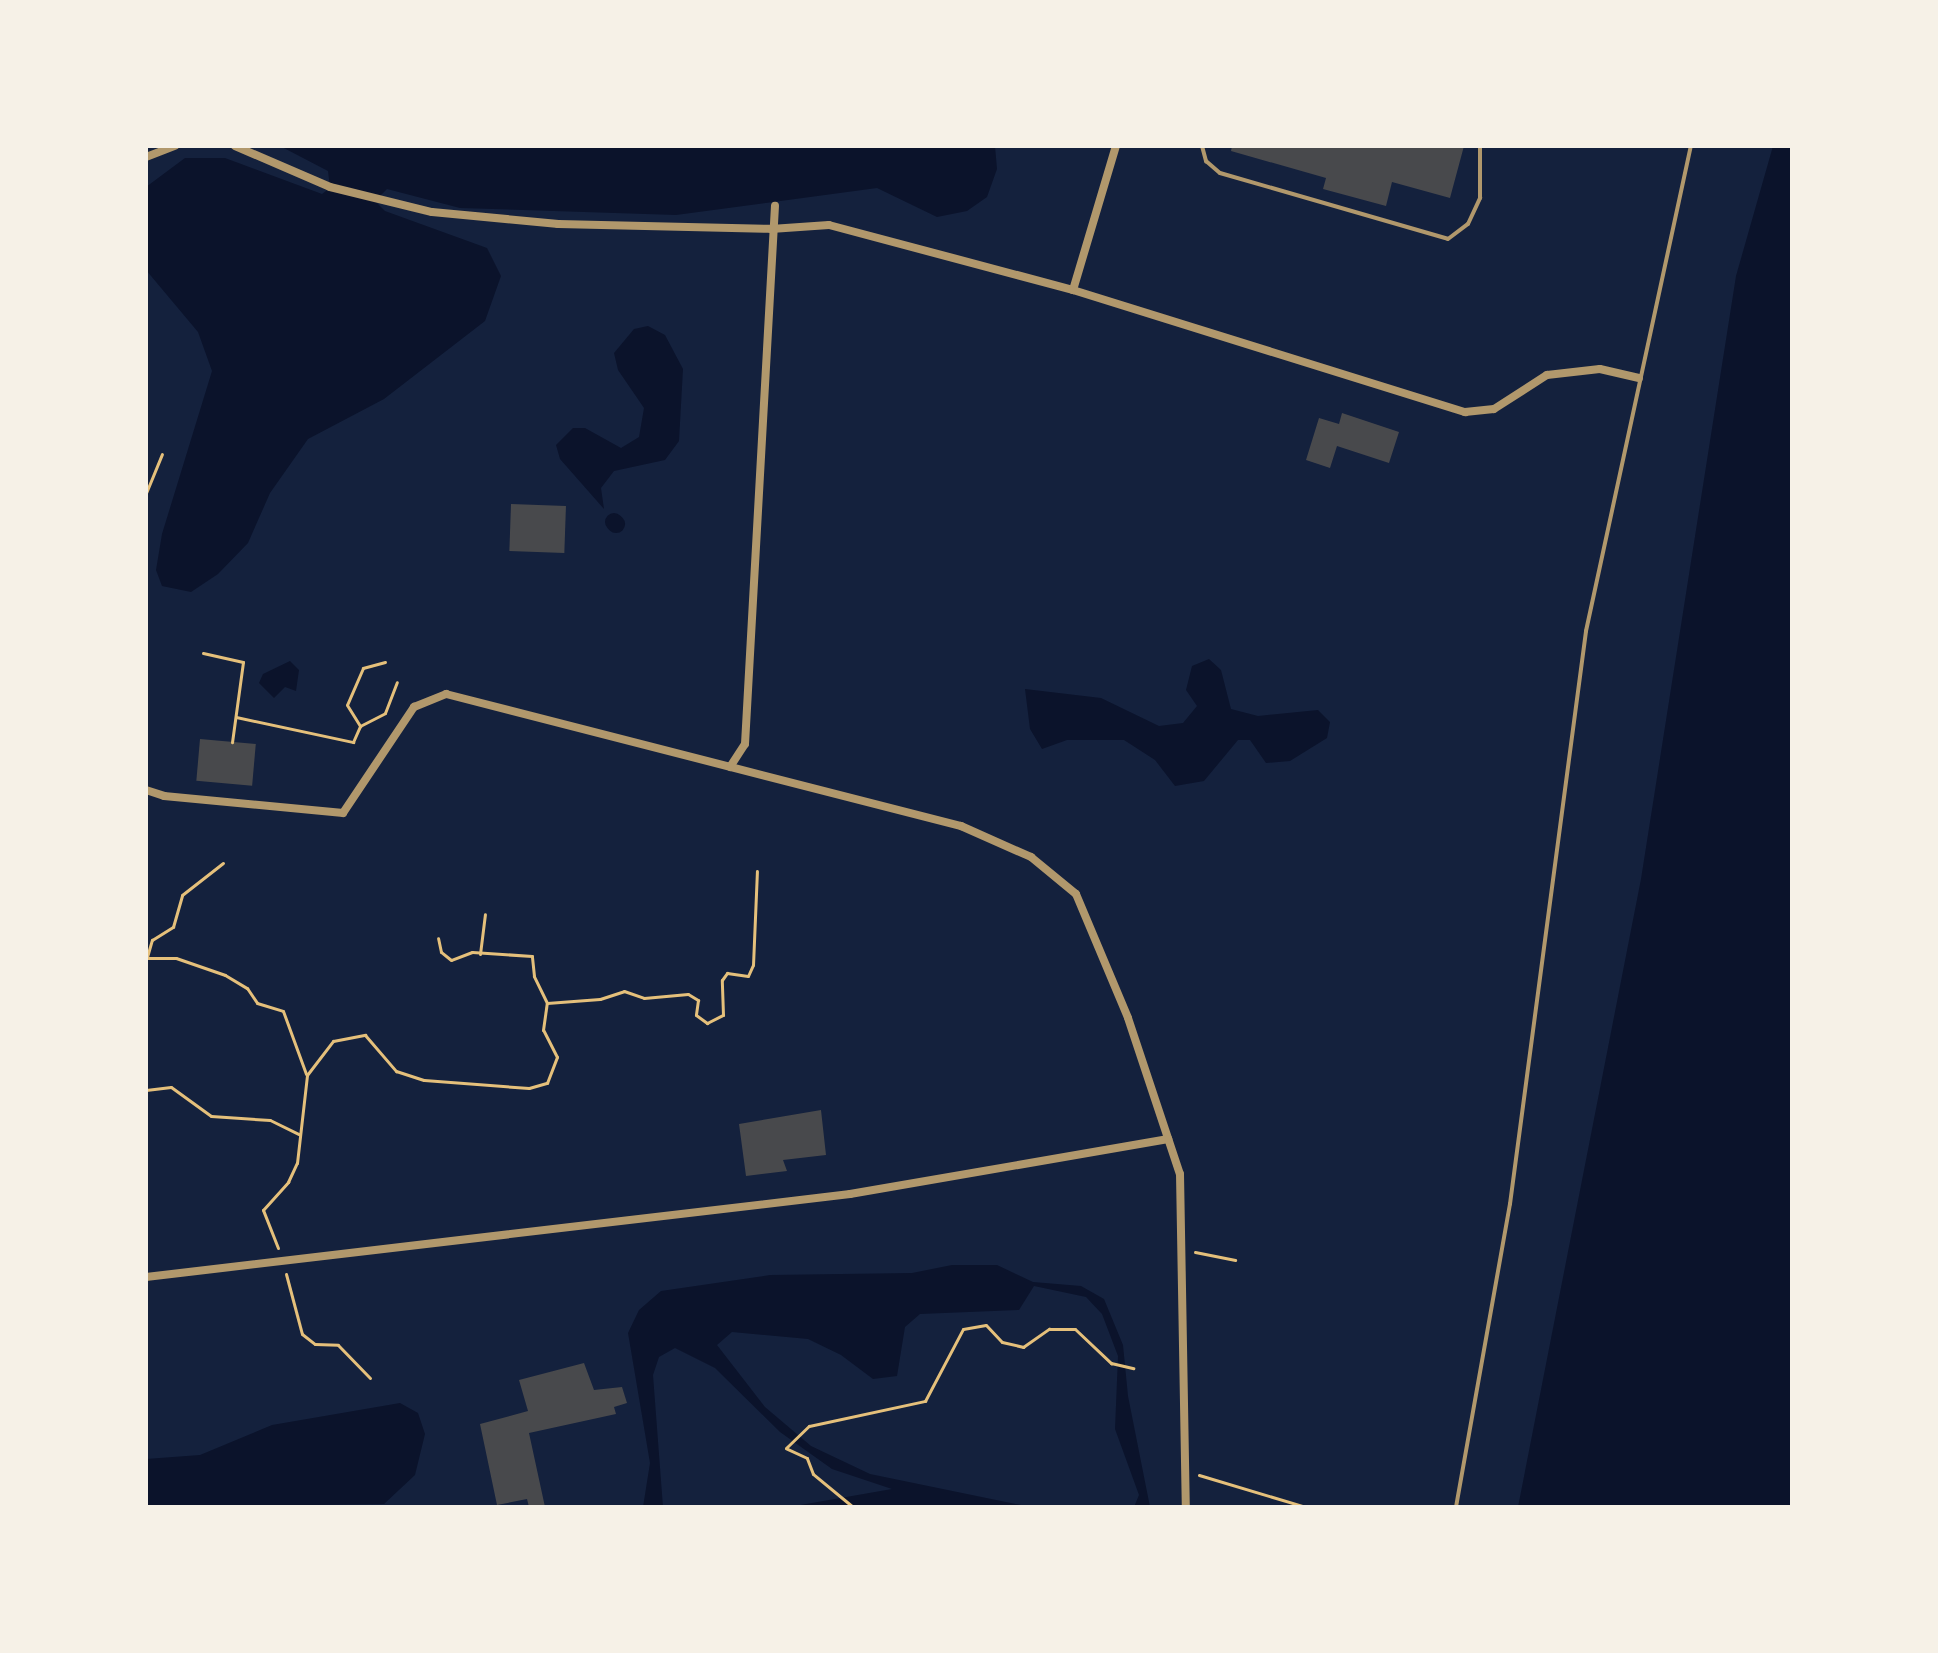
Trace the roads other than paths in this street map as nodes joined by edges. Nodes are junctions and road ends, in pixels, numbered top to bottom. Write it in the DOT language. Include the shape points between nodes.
graph roads {
  1 [pos="175,146"];
  2 [pos="235,146"];
  3 [pos="1116,146"];
  4 [pos="1202,146"];
  5 [pos="1480,146"];
  6 [pos="1691,146"];
  7 [pos="146,157"];
  8 [pos="775,206"];
  9 [pos="771,229"];
  10 [pos="1073,290"];
  11 [pos="1639,378"];
  12 [pos="730,767"];
  13 [pos="146,790"];
  14 [pos="1168,1139"];
  15 [pos="146,1277"];
  16 [pos="1186,1507"];
  17 [pos="1456,1507"];
  1 -- 7 [label="street"];
  2 -- 9 [label="street" via="375,201 484,221"];
  3 -- 10 [label="street"];
  4 -- 5 [label="lane" via="1206,161 1220,173 1448,239 1468,224 1480,198"];
  6 -- 11 [label="lane"];
  8 -- 9 [label="street"];
  9 -- 10 [label="street" via="829,225"];
  9 -- 12 [label="street" via="745,744"];
  10 -- 11 [label="street" via="1465,412 1494,409 1547,375 1600,369"];
  11 -- 17 [label="lane" via="1586,631 1510,1204"];
  12 -- 13 [label="street" via="446,694 414,707 343,813"];
  12 -- 14 [label="street" via="961,826 1031,857 1076,894 1117,990"];
  14 -- 15 [label="street" via="850,1194"];
  14 -- 16 [label="street" via="1180,1174 1185,1250"];
}
